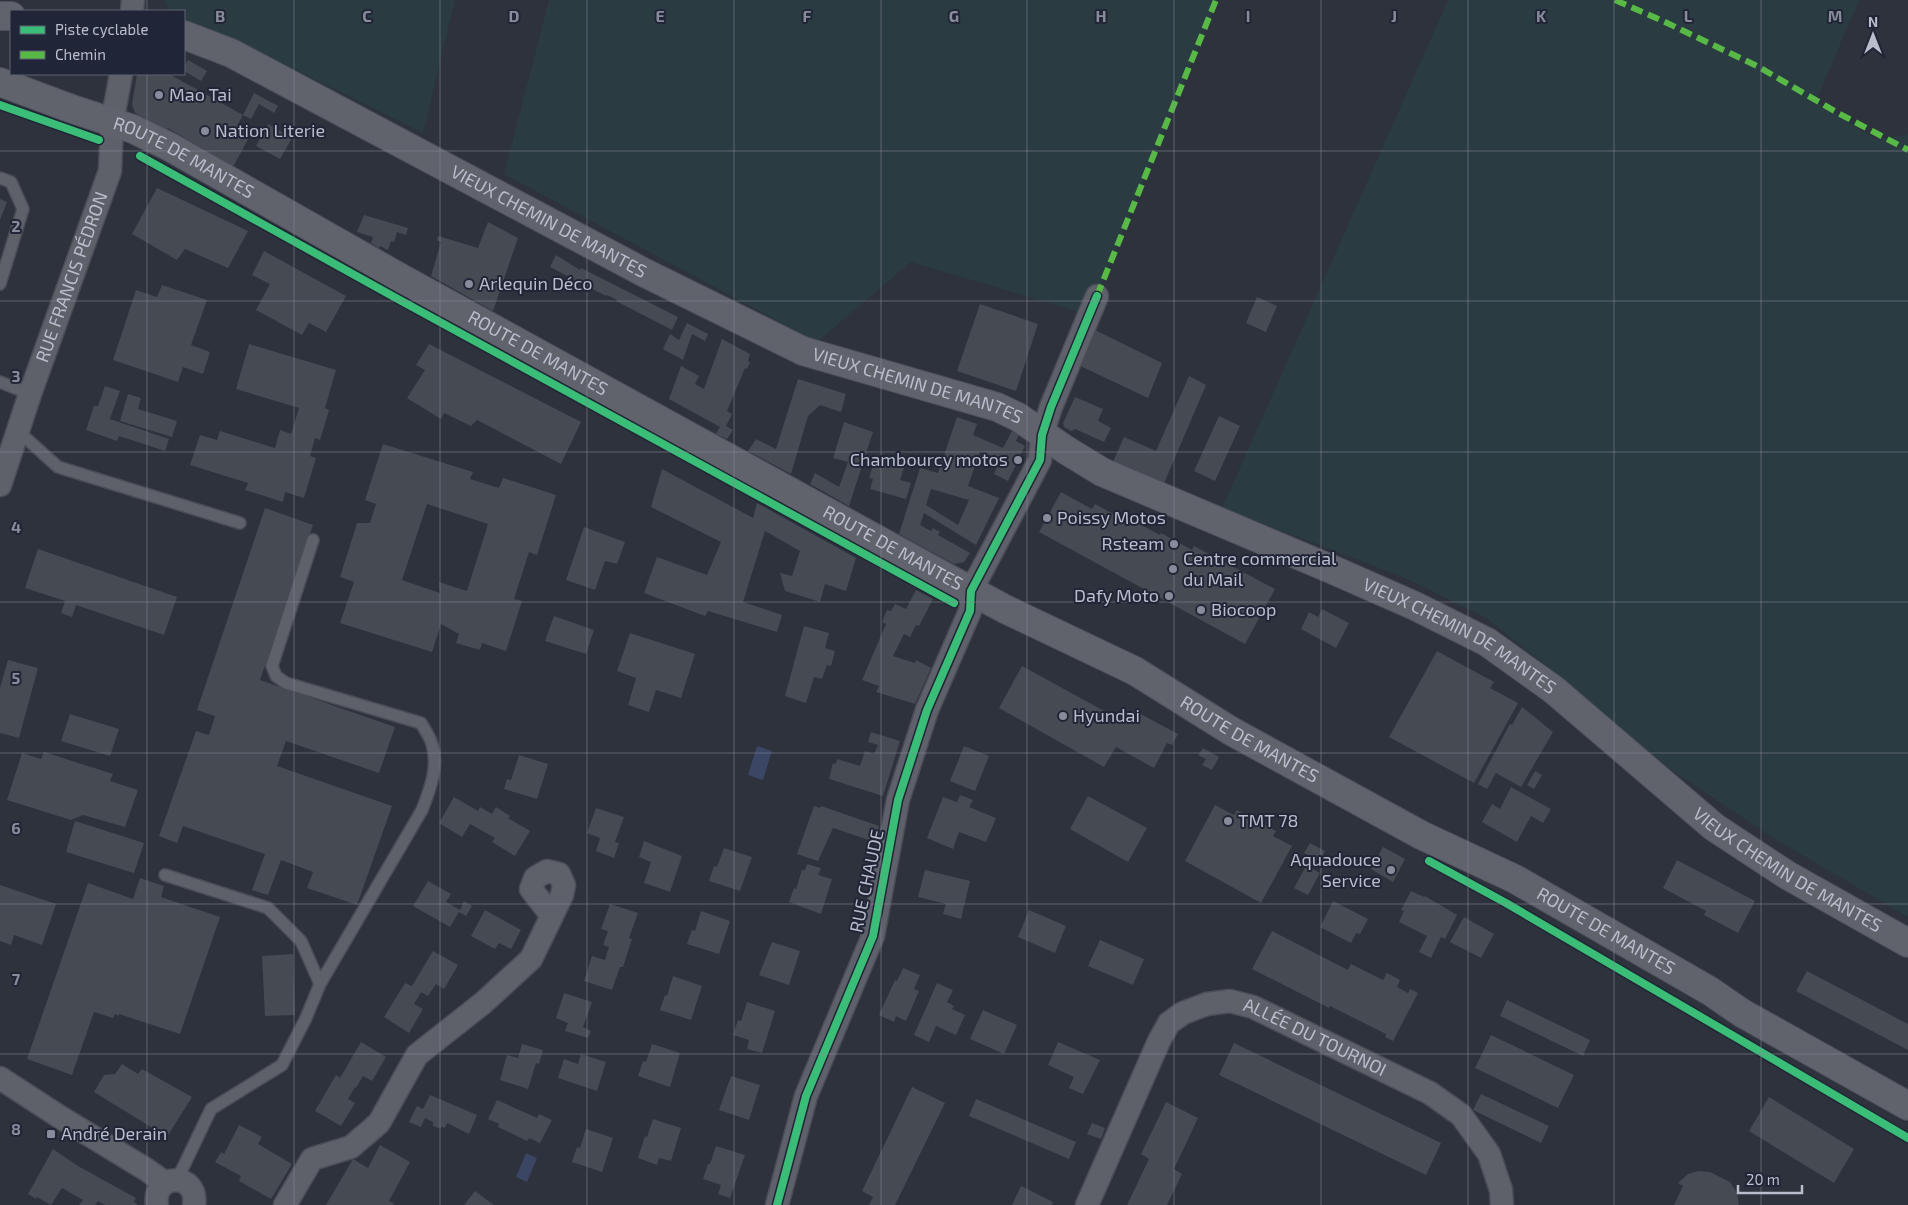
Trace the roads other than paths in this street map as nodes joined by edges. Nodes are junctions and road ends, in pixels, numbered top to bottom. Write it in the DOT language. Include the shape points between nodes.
graph roads {
  1 [pos="185,36"];
  2 [pos="121,75"];
  3 [pos="0,82"];
  4 [pos="112,123"];
  5 [pos="0,178"];
  6 [pos="0,284"];
  7 [pos="1097,296"];
  8 [pos="0,382"];
  9 [pos="30,394"];
  10 [pos="18,431"];
  11 [pos="1042,435"];
  12 [pos="0,485"];
  13 [pos="240,523"];
  14 [pos="313,540"];
  15 [pos="971,591"];
  16 [pos="165,875"];
  17 [pos="552,916"];
  18 [pos="1908,943"];
  19 [pos="320,984"];
  20 [pos="0,1078"];
  21 [pos="1908,1106"];
  22 [pos="171,1182"];
  23 [pos="157,1205"];
  24 [pos="194,1205"];
  25 [pos="285,1205"];
  26 [pos="777,1205"];
  27 [pos="1087,1205"];
  28 [pos="1502,1205"];
  1 -- 11 [label="main road, VIEUX CHEMIN DE MANTES" via="231,52 642,272 803,351 997,407 1018,417"];
  2 -- 4 [label="street, RUE FRANCIS PÉDRON"];
  3 -- 4 [label="main road, ROUTE DE MANTES"];
  4 -- 9 [label="street, RUE FRANCIS PÉDRON" via="110,171"];
  4 -- 15 [label="main road, ROUTE DE MANTES" via="170,147 399,277"];
  5 -- 6 [label="lane" via="12,182 23,209"];
  7 -- 11 [label="street"];
  8 -- 9 [label="lane"];
  9 -- 10 [label="street, RUE FRANCIS PÉDRON"];
  10 -- 12 [label="street, RUE FRANCIS PÉDRON"];
  10 -- 13 [label="lane" via="58,467"];
  11 -- 15 [label="street" via="1040,460"];
  11 -- 18 [label="main road, VIEUX CHEMIN DE MANTES" via="1102,472 1415,606 1487,642 1554,690 1714,827 1787,875"];
  14 -- 19 [label="lane" via="272,666 276,676 286,683 421,723 432,744 435,762 432,786 422,810"];
  15 -- 21 [label="main road, ROUTE DE MANTES" via="1135,671 1231,731 1421,835 1515,879 1710,991 1742,1014"];
  15 -- 26 [label="street, RUE CHAUDE" via="970,611 926,710 898,800 873,936 806,1096"];
  16 -- 19 [label="lane" via="268,908 301,941"];
  17 -- 25 [label="street" via="531,959 417,1056 379,1123 350,1147 312,1159"];
  19 -- 22 [label="lane" via="282,1065 211,1109"];
  20 -- 22 [label="street"];
  22 -- 23 [label="street" via="157,1193"];
  22 -- 24 [label="street" via="184,1182 193,1191"];
  27 -- 28 [label="street, ALLÉE DU TOURNOI" via="1169,1024 1207,1004 1230,1001 1253,1007 1421,1088 1461,1114 1489,1154 1501,1190"];
}
